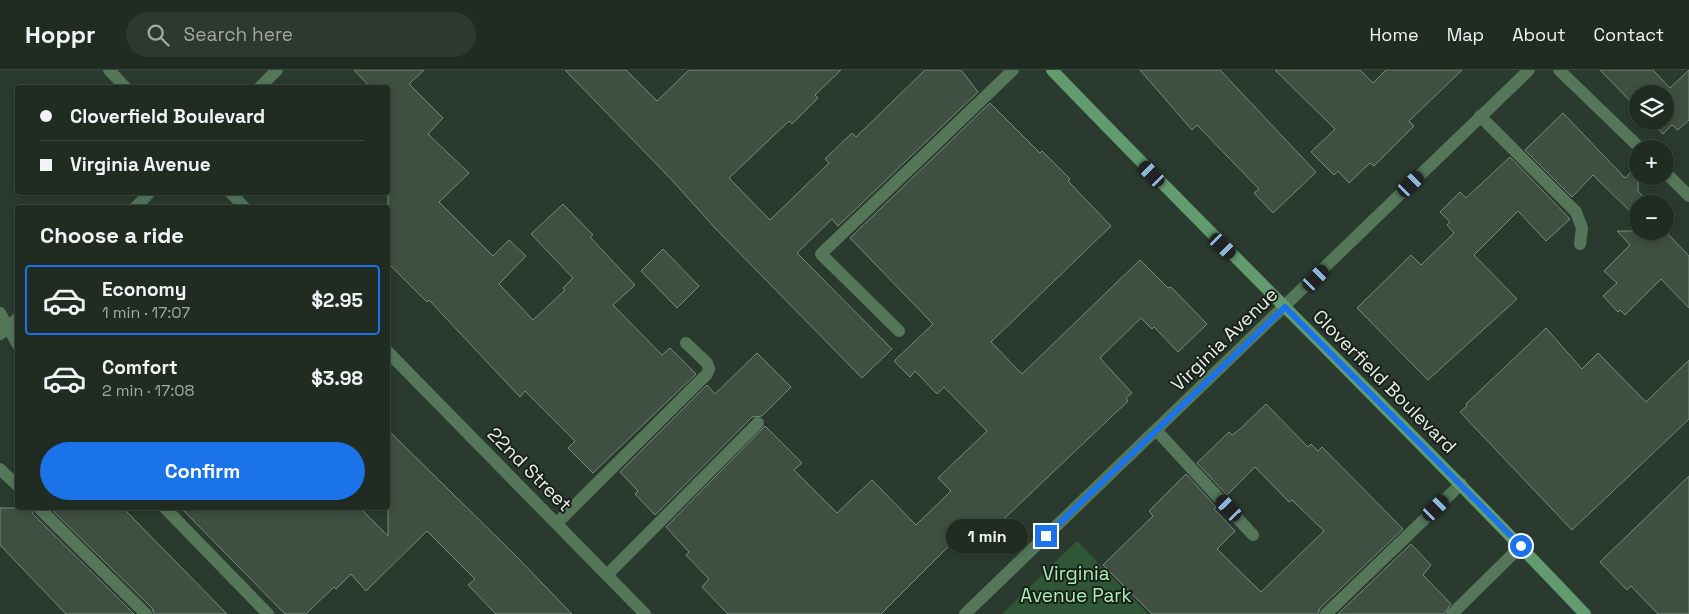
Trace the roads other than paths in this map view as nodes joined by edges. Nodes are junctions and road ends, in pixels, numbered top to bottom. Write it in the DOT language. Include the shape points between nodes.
graph roads {
  1 [pos="108,70"];
  2 [pos="277,70"];
  3 [pos="1013,70"];
  4 [pos="1052,70"];
  5 [pos="1529,70"];
  6 [pos="1559,70"];
  7 [pos="123,85"];
  8 [pos="262,85"];
  9 [pos="1480,116"];
  10 [pos="1632,140"];
  11 [pos="1674,181"];
  12 [pos="147,195"];
  13 [pos="233,195"];
  14 [pos="1689,196"];
  15 [pos="138,205"];
  16 [pos="242,205"];
  17 [pos="1580,244"];
  18 [pos="1285,307"];
  19 [pos="0,313"];
  20 [pos="15,321"];
  21 [pos="4,331"];
  22 [pos="899,331"];
  23 [pos="15,342"];
  24 [pos="686,342"];
  25 [pos="390,354"];
  26 [pos="758,423"];
  27 [pos="1156,430"];
  28 [pos="0,469"];
  29 [pos="15,483"];
  30 [pos="1461,484"];
  31 [pos="41,510"];
  32 [pos="167,510"];
  33 [pos="557,523"];
  34 [pos="1253,534"];
  35 [pos="1521,546"];
  36 [pos="607,575"];
  37 [pos="146,614"];
  38 [pos="268,614"];
  39 [pos="645,614"];
  40 [pos="966,614"];
  41 [pos="1326,614"];
  42 [pos="1452,614"];
  43 [pos="1586,614"];
  1 -- 7 [label="street"];
  2 -- 8 [label="street"];
  3 -- 22 [label="street" via="821,254"];
  4 -- 18 [label="main road, Cloverfield Boulevard"];
  5 -- 9 [label="street, Virginia Avenue"];
  6 -- 10 [label="street"];
  9 -- 17 [label="street" via="1576,212 1582,228"];
  9 -- 18 [label="street, Virginia Avenue"];
  11 -- 14 [label="street"];
  12 -- 15 [label="street"];
  13 -- 16 [label="street"];
  18 -- 27 [label="street, Virginia Avenue"];
  18 -- 30 [label="main road, Cloverfield Boulevard"];
  19 -- 21 [label="street"];
  20 -- 21 [label="street"];
  21 -- 23 [label="street"];
  24 -- 33 [label="street" via="707,362 707,374"];
  25 -- 33 [label="street, 22nd Street"];
  26 -- 36 [label="street"];
  27 -- 34 [label="street"];
  27 -- 40 [label="street, Virginia Avenue"];
  28 -- 29 [label="street"];
  30 -- 35 [label="main road, Cloverfield Boulevard"];
  30 -- 41 [label="street"];
  31 -- 37 [label="street"];
  32 -- 38 [label="street"];
  33 -- 36 [label="street, 22nd Street"];
  35 -- 42 [label="street"];
  35 -- 43 [label="main road, Cloverfield Boulevard"];
  36 -- 39 [label="street, 22nd Street"];
}
